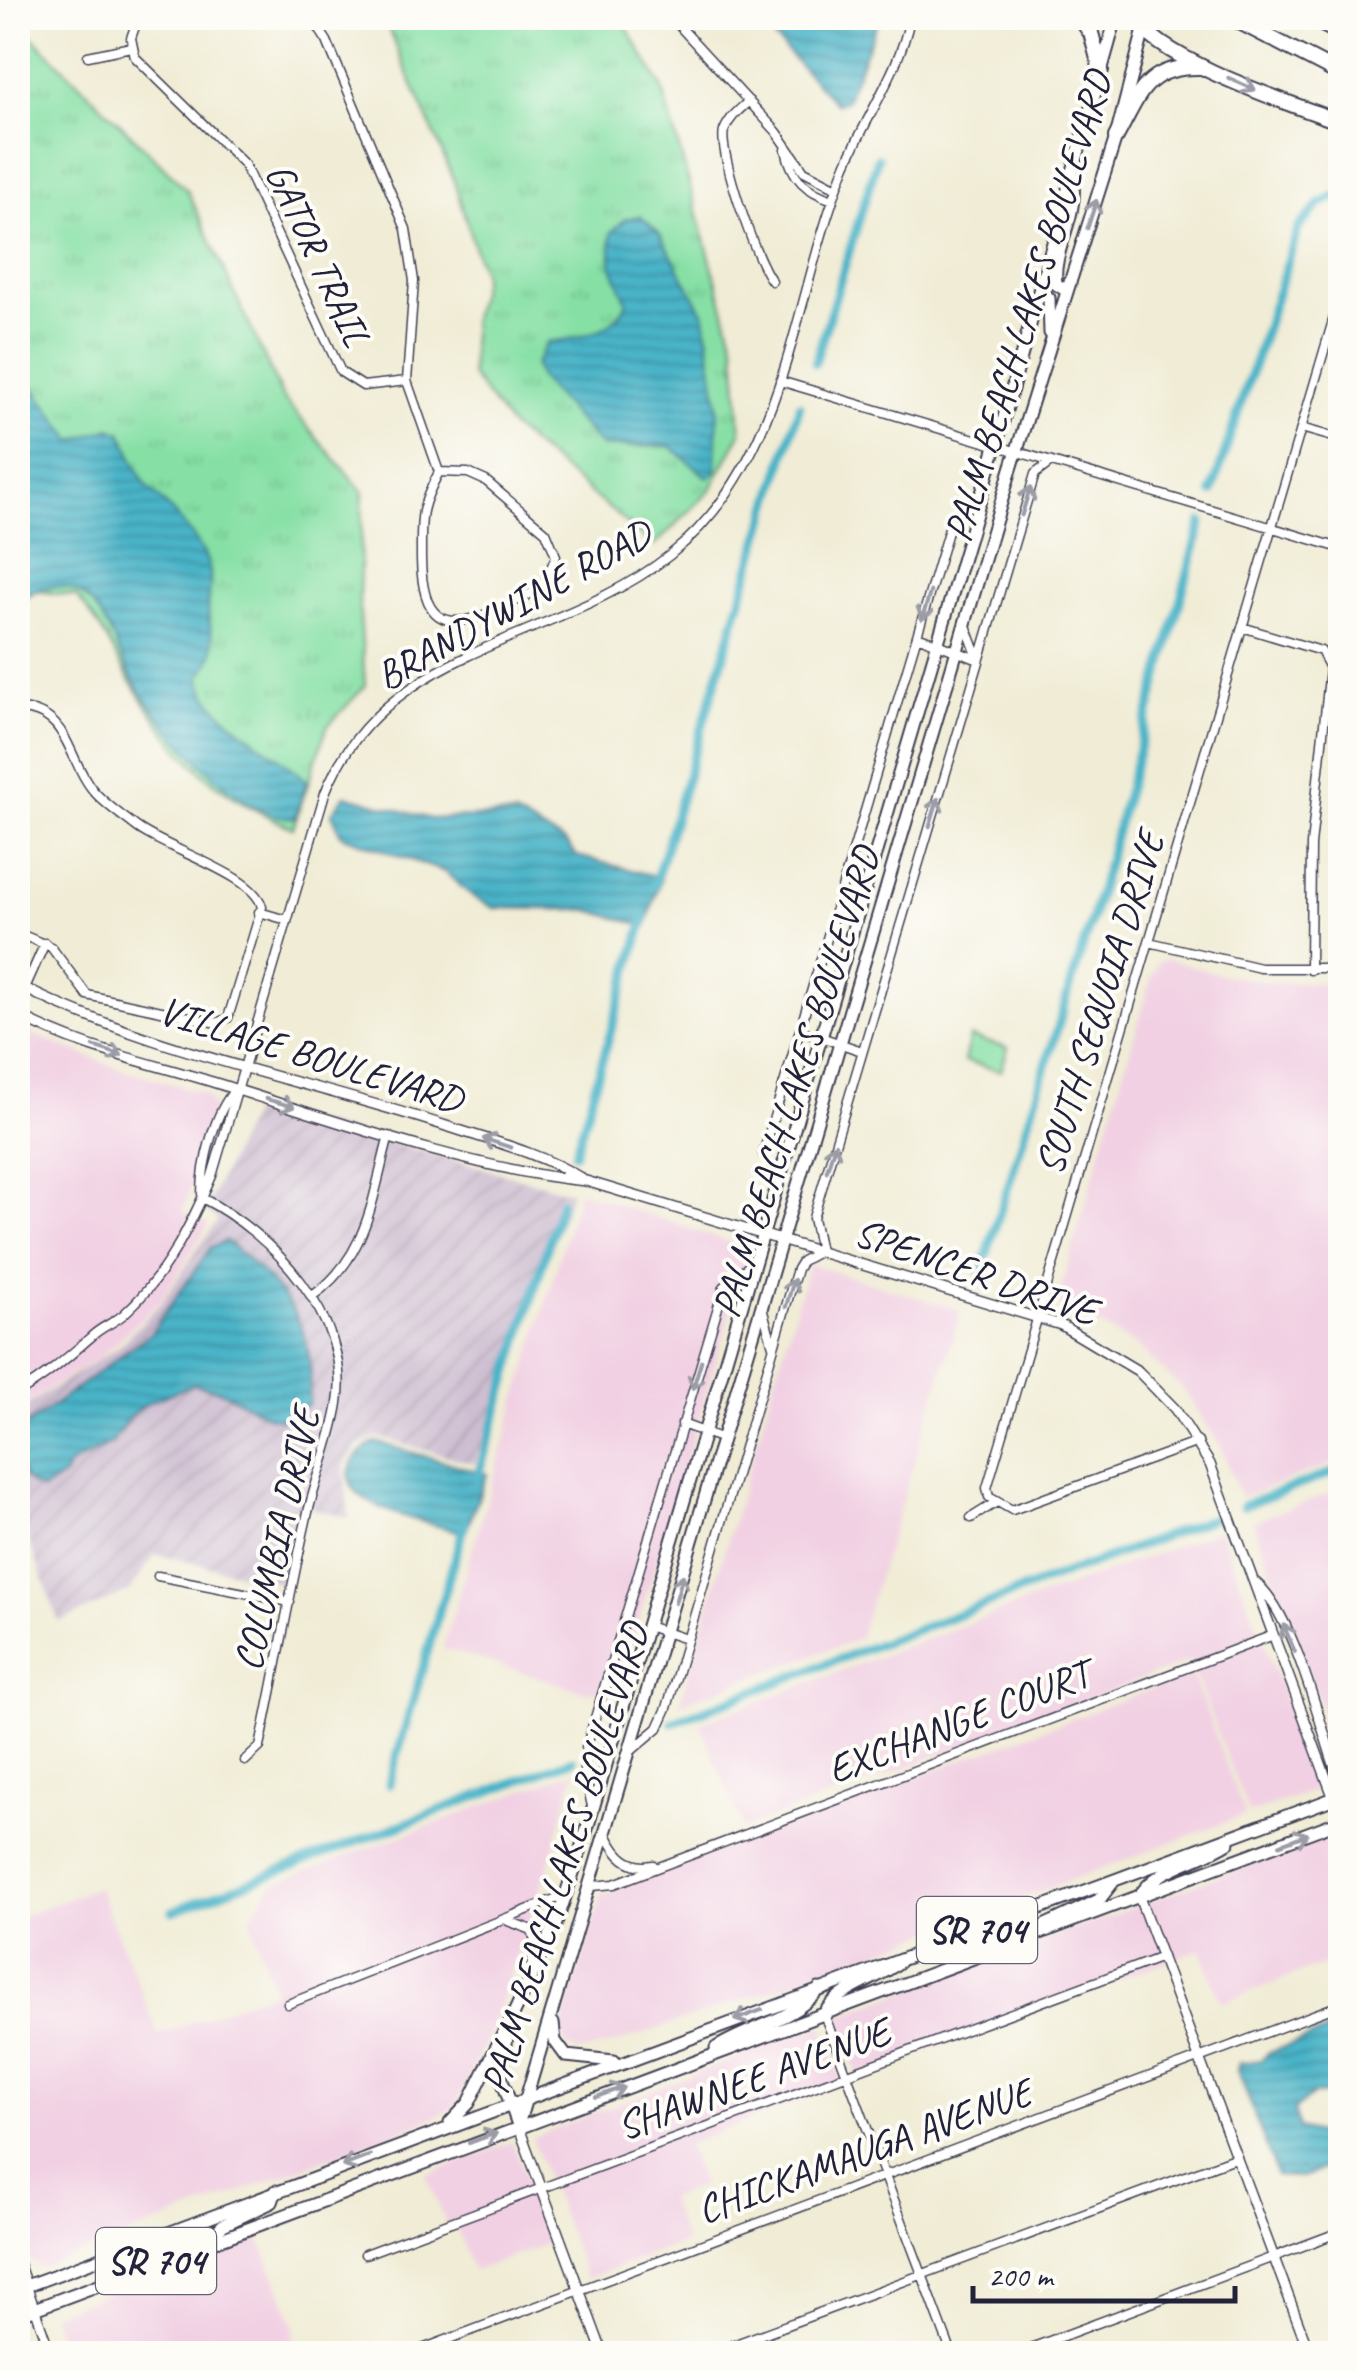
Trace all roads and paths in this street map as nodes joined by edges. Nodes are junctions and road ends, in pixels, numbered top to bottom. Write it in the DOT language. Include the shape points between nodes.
graph roads {
  1 [pos="138,18"];
  2 [pos="312,18"];
  3 [pos="672,18"];
  4 [pos="910,18"];
  5 [pos="1080,18"];
  6 [pos="1108,18"];
  7 [pos="1117,18"];
  8 [pos="1232,18"];
  9 [pos="1310,18"];
  10 [pos="1142,22"];
  11 [pos="1340,33"];
  12 [pos="132,47"];
  13 [pos="88,56"];
  14 [pos="1204,66"];
  15 [pos="1101,70"];
  16 [pos="1340,74"];
  17 [pos="749,101"];
  18 [pos="1340,122"];
  19 [pos="1116,137"];
  20 [pos="786,146"];
  21 [pos="1072,175"];
  22 [pos="837,188"];
  23 [pos="833,200"];
  24 [pos="772,281"];
  25 [pos="1067,291"];
  26 [pos="1039,292"];
  27 [pos="1340,297"];
  28 [pos="1051,342"];
  29 [pos="407,381"];
  30 [pos="780,382"];
  31 [pos="1301,428"];
  32 [pos="1340,439"];
  33 [pos="996,446"];
  34 [pos="1016,452"];
  35 [pos="1051,462"];
  36 [pos="440,472"];
  37 [pos="982,492"];
  38 [pos="1272,527"];
  39 [pos="1340,548"];
  40 [pos="965,623"];
  41 [pos="1242,627"];
  42 [pos="917,636"];
  43 [pos="938,644"];
  44 [pos="957,651"];
  45 [pos="979,660"];
  46 [pos="18,709"];
  47 [pos="858,833"];
  48 [pos="880,840"];
  49 [pos="899,846"];
  50 [pos="921,854"];
  51 [pos="259,912"];
  52 [pos="288,920"];
  53 [pos="18,933"];
  54 [pos="1148,942"];
  55 [pos="45,944"];
  56 [pos="1340,968"];
  57 [pos="1310,970"];
  58 [pos="22,987"];
  59 [pos="18,1004"];
  60 [pos="18,1014"];
  61 [pos="800,1030"];
  62 [pos="821,1037"];
  63 [pos="840,1044"];
  64 [pos="862,1051"];
  65 [pos="244,1064"];
  66 [pos="235,1090"];
  67 [pos="771,1128"];
  68 [pos="390,1135"];
  69 [pos="790,1144"];
  70 [pos="763,1154"];
  71 [pos="586,1180"];
  72 [pos="202,1198"];
  73 [pos="763,1233"];
  74 [pos="782,1239"];
  75 [pos="820,1250"];
  76 [pos="755,1261"];
  77 [pos="311,1297"];
  78 [pos="762,1308"];
  79 [pos="1038,1317"];
  80 [pos="773,1346"];
  81 [pos="18,1392"];
  82 [pos="682,1424"];
  83 [pos="704,1432"];
  84 [pos="723,1439"];
  85 [pos="1198,1442"];
  86 [pos="992,1500"];
  87 [pos="971,1518"];
  88 [pos="158,1576"];
  89 [pos="1256,1583"];
  90 [pos="290,1602"];
  91 [pos="647,1626"];
  92 [pos="666,1633"];
  93 [pos="1271,1636"];
  94 [pos="686,1640"];
  95 [pos="636,1662"];
  96 [pos="605,1686"];
  97 [pos="1289,1686"];
  98 [pos="1312,1700"];
  99 [pos="630,1751"];
  100 [pos="244,1761"];
  101 [pos="1340,1782"];
  102 [pos="1336,1797"];
  103 [pos="593,1807"];
  104 [pos="1340,1818"];
  105 [pos="1245,1831"];
  106 [pos="606,1834"];
  107 [pos="581,1849"];
  108 [pos="667,1862"];
  109 [pos="1114,1880"];
  110 [pos="592,1886"];
  111 [pos="565,1895"];
  112 [pos="1139,1897"];
  113 [pos="503,1921"];
  114 [pos="1012,1944"];
  115 [pos="907,1956"];
  116 [pos="1162,1957"];
  117 [pos="529,1979"];
  118 [pos="820,1988"];
  119 [pos="288,2004"];
  120 [pos="1340,2004"];
  121 [pos="824,2014"];
  122 [pos="552,2018"];
  123 [pos="508,2024"];
  124 [pos="1199,2057"];
  125 [pos="700,2059"];
  126 [pos="623,2062"];
  127 [pos="848,2074"];
  128 [pos="526,2098"];
  129 [pos="510,2103"];
  130 [pos="518,2125"];
  131 [pos="447,2126"];
  132 [pos="1236,2157"];
  133 [pos="885,2174"];
  134 [pos="542,2188"];
  135 [pos="276,2191"];
  136 [pos="1340,2232"];
  137 [pos="208,2241"];
  138 [pos="365,2254"];
  139 [pos="1274,2257"];
  140 [pos="18,2261"];
  141 [pos="923,2274"];
  142 [pos="22,2287"];
  143 [pos="579,2289"];
  144 [pos="35,2308"];
  145 [pos="18,2315"];
  146 [pos="52,2354"];
  147 [pos="409,2354"];
  148 [pos="604,2354"];
  149 [pos="709,2354"];
  150 [pos="952,2354"];
  151 [pos="1015,2354"];
  152 [pos="1310,2354"];
  1 -- 12 [label="street"];
  2 -- 29 [label="street" via="406,228 414,281"];
  3 -- 17 [label="street"];
  4 -- 22 [label="street, BRANDYWINE ROAD"];
  5 -- 15 [label="highway"];
  6 -- 7 [label="highway"];
  7 -- 15 [label="main road, PALM BEACH LAKES BOULEVARD"];
  8 -- 16 [label="highway"];
  9 -- 11 [label="highway"];
  10 -- 14 [label="highway"];
  10 -- 19 [label="main road, PALM BEACH LAKES BOULEVARD"];
  12 -- 13 [label="street"];
  12 -- 29 [label="street, GATOR TRAIL" via="143,68 244,164 341,372 363,386"];
  14 -- 18 [label="highway, one-way"];
  14 -- 19 [label="highway" via="1154,76"];
  15 -- 21 [label="main road, PALM BEACH LAKES BOULEVARD"];
  17 -- 20 [label="street"];
  17 -- 24 [label="street" via="733,115 723,140 755,256"];
  25 -- 19 [label="main road, PALM BEACH LAKES BOULEVARD, one-way"];
  20 -- 22 [label="street" via="810,176"];
  20 -- 23 [label="street" via="796,178"];
  21 -- 25 [label="main road" via="1070,218 1055,272 1056,284"];
  21 -- 26 [label="main road, PALM BEACH LAKES BOULEVARD"];
  22 -- 23 [label="street, BRANDYWINE ROAD"];
  23 -- 30 [label="street, BRANDYWINE ROAD"];
  25 -- 28 [label="main road, PALM BEACH LAKES BOULEVARD"];
  26 -- 28 [label="main road" via="1049,298"];
  26 -- 33 [label="main road, PALM BEACH LAKES BOULEVARD"];
  27 -- 31 [label="street, SOUTH SEQUOIA DRIVE"];
  28 -- 34 [label="main road, PALM BEACH LAKES BOULEVARD"];
  29 -- 36 [label="street"];
  30 -- 33 [label="street"];
  30 -- 52 [label="street, BRANDYWINE ROAD" via="758,444 733,488 669,556 622,586 419,681 367,722 334,772"];
  31 -- 32 [label="street"];
  31 -- 38 [label="street, SOUTH SEQUOIA DRIVE"];
  33 -- 34 [label="street"];
  33 -- 37 [label="main road, PALM BEACH LAKES BOULEVARD"];
  34 -- 35 [label="street"];
  34 -- 40 [label="main road, PALM BEACH LAKES BOULEVARD"];
  35 -- 38 [label="street"];
  45 -- 35 [label="street, one-way" via="1035,474"];
  36 -- 36 [label="street" via="481,477 546,532 556,563 544,586 469,622 450,622 433,612 422,590 421,506"];
  37 -- 42 [label="street, one-way" via="952,518"];
  37 -- 43 [label="main road, PALM BEACH LAKES BOULEVARD"];
  38 -- 39 [label="street"];
  38 -- 41 [label="street, SOUTH SEQUOIA DRIVE"];
  40 -- 44 [label="main road, PALM BEACH LAKES BOULEVARD"];
  40 -- 45 [label="street"];
  41 -- 54 [label="street, SOUTH SEQUOIA DRIVE"];
  41 -- 57 [label="street" via="1320,651 1330,668 1311,845"];
  42 -- 43 [label="street"];
  42 -- 47 [label="street"];
  43 -- 44 [label="street"];
  43 -- 48 [label="main road, PALM BEACH LAKES BOULEVARD"];
  44 -- 45 [label="street"];
  44 -- 49 [label="main road, PALM BEACH LAKES BOULEVARD"];
  50 -- 45 [label="street, one-way"];
  46 -- 51 [label="street" via="59,726 93,791 152,841 251,888 262,900"];
  47 -- 48 [label="street"];
  47 -- 61 [label="street"];
  48 -- 62 [label="main road, PALM BEACH LAKES BOULEVARD"];
  49 -- 50 [label="street"];
  49 -- 63 [label="main road, PALM BEACH LAKES BOULEVARD"];
  50 -- 64 [label="street"];
  51 -- 52 [label="street"];
  51 -- 55 [label="street" via="228,1018 217,1023 87,994"];
  52 -- 65 [label="street, BRANDYWINE ROAD"];
  53 -- 55 [label="street"];
  54 -- 57 [label="street" via="1234,964"];
  54 -- 79 [label="street, SOUTH SEQUOIA DRIVE"];
  55 -- 58 [label="street"];
  56 -- 57 [label="street"];
  58 -- 59 [label="street"];
  58 -- 65 [label="street, VILLAGE BOULEVARD" via="115,1026"];
  60 -- 66 [label="street, VILLAGE BOULEVARD, one-way" via="106,1051"];
  61 -- 62 [label="street"];
  61 -- 67 [label="street"];
  62 -- 63 [label="street"];
  62 -- 69 [label="main road, PALM BEACH LAKES BOULEVARD"];
  63 -- 64 [label="street"];
  63 -- 74 [label="main road, PALM BEACH LAKES BOULEVARD"];
  75 -- 64 [label="street, one-way" via="812,1222"];
  65 -- 66 [label="street, BRANDYWINE ROAD"];
  71 -- 65 [label="street, VILLAGE BOULEVARD, one-way" via="555,1162"];
  66 -- 68 [label="street, VILLAGE BOULEVARD, one-way"];
  66 -- 72 [label="street, BRANDYWINE ROAD" via="224,1102"];
  67 -- 69 [label="street"];
  67 -- 70 [label="street"];
  68 -- 71 [label="street, VILLAGE BOULEVARD" via="535,1176"];
  68 -- 77 [label="street" via="352,1260"];
  69 -- 73 [label="main road, PALM BEACH LAKES BOULEVARD"];
  71 -- 73 [label="street, VILLAGE BOULEVARD"];
  72 -- 77 [label="street, COLUMBIA DRIVE" via="272,1245"];
  72 -- 81 [label="street, BRANDYWINE ROAD" via="185,1236 124,1314 54,1372"];
  73 -- 74 [label="street, VILLAGE BOULEVARD"];
  73 -- 76 [label="main road, PALM BEACH LAKES BOULEVARD"];
  74 -- 75 [label="street, SPENCER DRIVE"];
  74 -- 78 [label="main road, PALM BEACH LAKES BOULEVARD"];
  75 -- 79 [label="street, SPENCER DRIVE"];
  80 -- 75 [label="street, one-way" via="799,1265"];
  76 -- 82 [label="street, one-way" via="724,1286"];
  76 -- 83 [label="main road, PALM BEACH LAKES BOULEVARD"];
  77 -- 90 [label="street, COLUMBIA DRIVE" via="340,1390"];
  78 -- 80 [label="street"];
  78 -- 84 [label="main road, PALM BEACH LAKES BOULEVARD"];
  79 -- 85 [label="street, SPENCER DRIVE" via="1086,1336 1138,1371"];
  79 -- 86 [label="street, SOUTH SEQUOIA DRIVE" via="987,1488"];
  80 -- 94 [label="street"];
  82 -- 83 [label="street"];
  82 -- 96 [label="street"];
  83 -- 84 [label="street"];
  83 -- 91 [label="main road, PALM BEACH LAKES BOULEVARD"];
  92 -- 84 [label="main road, PALM BEACH LAKES BOULEVARD, one-way"];
  85 -- 86 [label="street" via="1012,1510"];
  85 -- 89 [label="street, SPENCER DRIVE"];
  86 -- 87 [label="street"];
  88 -- 90 [label="street"];
  89 -- 93 [label="street, SPENCER DRIVE"];
  98 -- 89 [label="street, SPENCER DRIVE, one-way" via="1288,1634"];
  90 -- 100 [label="street, COLUMBIA DRIVE" via="260,1747"];
  91 -- 92 [label="street"];
  91 -- 95 [label="main road, PALM BEACH LAKES BOULEVARD"];
  92 -- 94 [label="street"];
  92 -- 99 [label="main road, PALM BEACH LAKES BOULEVARD"];
  93 -- 97 [label="street, SPENCER DRIVE"];
  93 -- 108 [label="street, EXCHANGE COURT"];
  94 -- 99 [label="street" via="663,1720"];
  95 -- 96 [label="street"];
  95 -- 103 [label="main road, PALM BEACH LAKES BOULEVARD"];
  96 -- 103 [label="street" via="584,1754"];
  97 -- 98 [label="street"];
  97 -- 102 [label="street, SPENCER DRIVE"];
  98 -- 101 [label="street, SPENCER DRIVE"];
  99 -- 106 [label="main road, PALM BEACH LAKES BOULEVARD"];
  102 -- 104 [label="street, SPENCER DRIVE"];
  102 -- 105 [label="main road, SR 704"];
  103 -- 107 [label="main road, PALM BEACH LAKES BOULEVARD"];
  112 -- 104 [label="main road, SR 704, one-way"];
  105 -- 109 [label="main road, SR 704"];
  105 -- 112 [label="main road" via="1208,1856 1150,1878"];
  106 -- 108 [label="street, EXCHANGE COURT" via="631,1864"];
  106 -- 110 [label="main road, PALM BEACH LAKES BOULEVARD"];
  107 -- 110 [label="main road"];
  107 -- 111 [label="main road, PALM BEACH LAKES BOULEVARD"];
  108 -- 110 [label="street, EXCHANGE COURT"];
  109 -- 114 [label="main road" via="1099,1900"];
  109 -- 115 [label="main road, SR 704"];
  110 -- 122 [label="main road, PALM BEACH LAKES BOULEVARD"];
  111 -- 113 [label="street"];
  111 -- 117 [label="main road, PALM BEACH LAKES BOULEVARD"];
  112 -- 114 [label="main road, SR 704"];
  112 -- 116 [label="street"];
  113 -- 117 [label="street" via="522,1923 534,1936"];
  113 -- 119 [label="street"];
  114 -- 121 [label="main road, SR 704"];
  115 -- 118 [label="main road, SR 704"];
  115 -- 121 [label="main road" via="878,1980 834,1996"];
  116 -- 124 [label="street"];
  116 -- 127 [label="street, SHAWNEE AVENUE"];
  117 -- 123 [label="main road, PALM BEACH LAKES BOULEVARD"];
  118 -- 125 [label="main road" via="802,2010 740,2032"];
  118 -- 126 [label="main road, SR 704, one-way"];
  120 -- 124 [label="street, CHICKAMAUGA AVENUE"];
  121 -- 125 [label="main road, SR 704"];
  121 -- 127 [label="street"];
  122 -- 126 [label="main road" via="555,2041 566,2056"];
  122 -- 128 [label="main road, PALM BEACH LAKES BOULEVARD"];
  123 -- 129 [label="main road, PALM BEACH LAKES BOULEVARD" via="500,2067"];
  123 -- 131 [label="main road" via="469,2102"];
  124 -- 132 [label="street"];
  124 -- 133 [label="street, CHICKAMAUGA AVENUE"];
  130 -- 125 [label="main road, SR 704, one-way"];
  126 -- 128 [label="main road, SR 704"];
  127 -- 133 [label="street"];
  127 -- 134 [label="street, SHAWNEE AVENUE"];
  128 -- 129 [label="main road, SR 704"];
  128 -- 130 [label="main road, PALM BEACH LAKES BOULEVARD"];
  129 -- 130 [label="main road, PALM BEACH LAKES BOULEVARD"];
  129 -- 131 [label="main road, SR 704"];
  130 -- 134 [label="street"];
  137 -- 130 [label="main road, SR 704, one-way"];
  131 -- 135 [label="main road, SR 704, one-way"];
  132 -- 139 [label="street"];
  132 -- 141 [label="street"];
  133 -- 141 [label="street"];
  133 -- 143 [label="street, CHICKAMAUGA AVENUE"];
  134 -- 138 [label="street, SHAWNEE AVENUE"];
  134 -- 143 [label="street"];
  135 -- 137 [label="main road" via="272,2202 223,2225"];
  135 -- 142 [label="main road, SR 704"];
  136 -- 139 [label="street"];
  137 -- 144 [label="main road, SR 704"];
  139 -- 151 [label="street"];
  139 -- 152 [label="street"];
  140 -- 142 [label="street"];
  141 -- 149 [label="street"];
  141 -- 150 [label="street"];
  142 -- 144 [label="street"];
  143 -- 147 [label="street, CHICKAMAUGA AVENUE"];
  143 -- 148 [label="street"];
  144 -- 145 [label="main road, SR 704"];
  144 -- 146 [label="street"];
}
